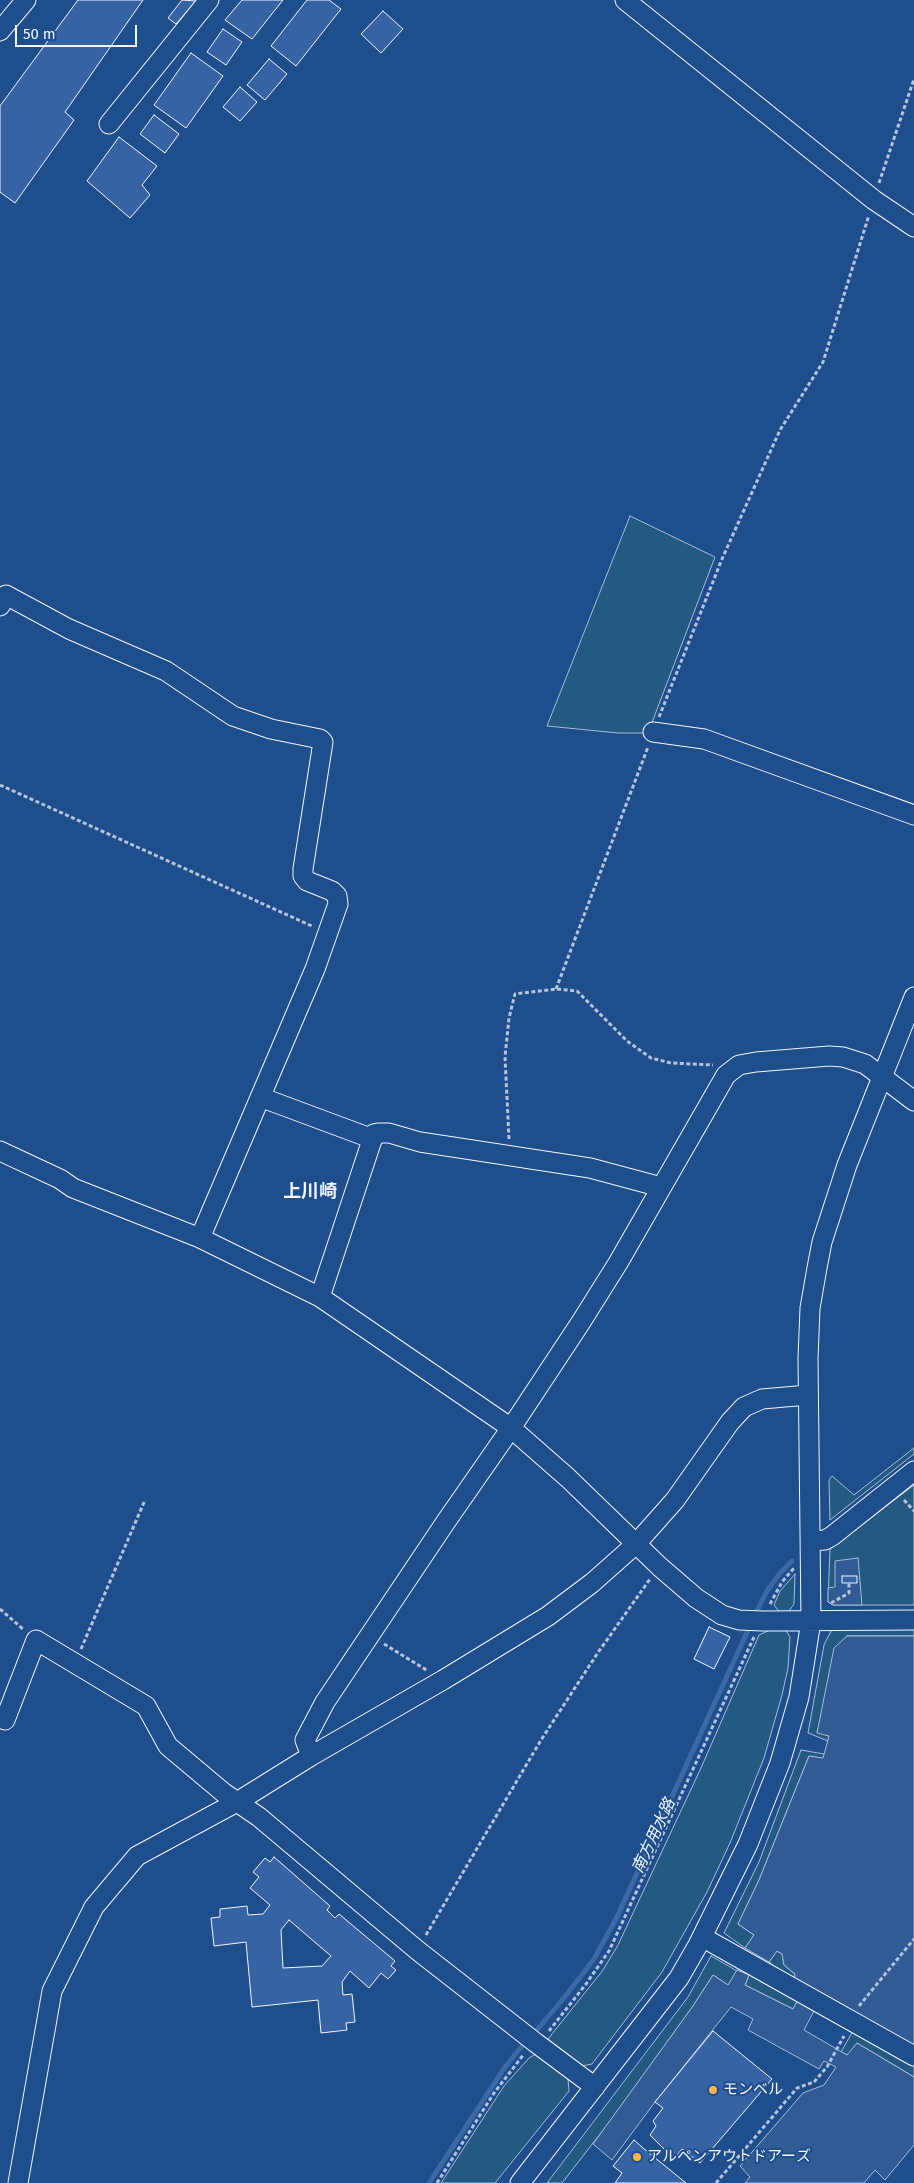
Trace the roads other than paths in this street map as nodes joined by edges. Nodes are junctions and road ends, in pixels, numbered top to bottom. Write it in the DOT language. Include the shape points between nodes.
graph roads {
  1 [pos="26,0"];
  2 [pos="209,0"];
  3 [pos="625,0"];
  4 [pos="0,31"];
  5 [pos="109,124"];
  6 [pos="914,227"];
  7 [pos="0,606"];
  8 [pos="653,732"];
  9 [pos="914,815"];
  10 [pos="914,997"];
  11 [pos="882,1077"];
  12 [pos="260,1097"];
  13 [pos="914,1101"];
  14 [pos="373,1139"];
  15 [pos="0,1152"];
  16 [pos="662,1188"];
  17 [pos="200,1238"];
  18 [pos="320,1297"];
  19 [pos="808,1396"];
  20 [pos="511,1428"];
  21 [pos="914,1471"];
  22 [pos="811,1541"];
  23 [pos="636,1544"];
  24 [pos="914,1620"];
  25 [pos="811,1621"];
  26 [pos="5,1720"];
  27 [pos="310,1756"];
  28 [pos="237,1802"];
  29 [pos="702,1937"];
  30 [pos="914,2056"];
  31 [pos="595,2087"];
  32 [pos="18,2183"];
  33 [pos="520,2183"];
  1 -- 4 [label="street"];
  2 -- 5 [label="street"];
  3 -- 6 [label="street" via="874,200"];
  7 -- 12 [label="street" via="6,594 69,629 166,671 233,716 323,742 303,869 307,881 332,891 338,904 315,969"];
  8 -- 9 [label="street" via="704,740"];
  10 -- 11 [label="street"];
  11 -- 13 [label="street"];
  11 -- 16 [label="street" via="856,1059 829,1056 739,1065 722,1080"];
  11 -- 19 [label="street" via="847,1165 822,1242 810,1308"];
  12 -- 14 [label="street"];
  12 -- 17 [label="street"];
  14 -- 16 [label="street" via="378,1132 389,1133 420,1142 590,1168"];
  14 -- 18 [label="street"];
  15 -- 17 [label="street" via="73,1188"];
  16 -- 20 [label="street" via="618,1263"];
  17 -- 18 [label="street"];
  18 -- 20 [label="street"];
  19 -- 22 [label="street"];
  19 -- 23 [label="street" via="762,1399 744,1407 675,1500"];
  20 -- 23 [label="street"];
  20 -- 27 [label="street" via="324,1702 305,1740"];
  21 -- 22 [label="street" via="832,1536"];
  22 -- 25 [label="street"];
  23 -- 25 [label="street" via="696,1598 722,1615 739,1620"];
  23 -- 27 [label="street" via="548,1616"];
  24 -- 25 [label="street"];
  25 -- 29 [label="street" via="799,1698 780,1763 748,1844"];
  26 -- 28 [label="street" via="36,1640 146,1706 168,1746"];
  27 -- 28 [label="street"];
  28 -- 31 [label="street" via="417,1950"];
  28 -- 32 [label="street" via="137,1856 94,1907 52,1992"];
  29 -- 30 [label="street"];
  29 -- 31 [label="street" via="679,1978"];
  31 -- 33 [label="street"];
}
